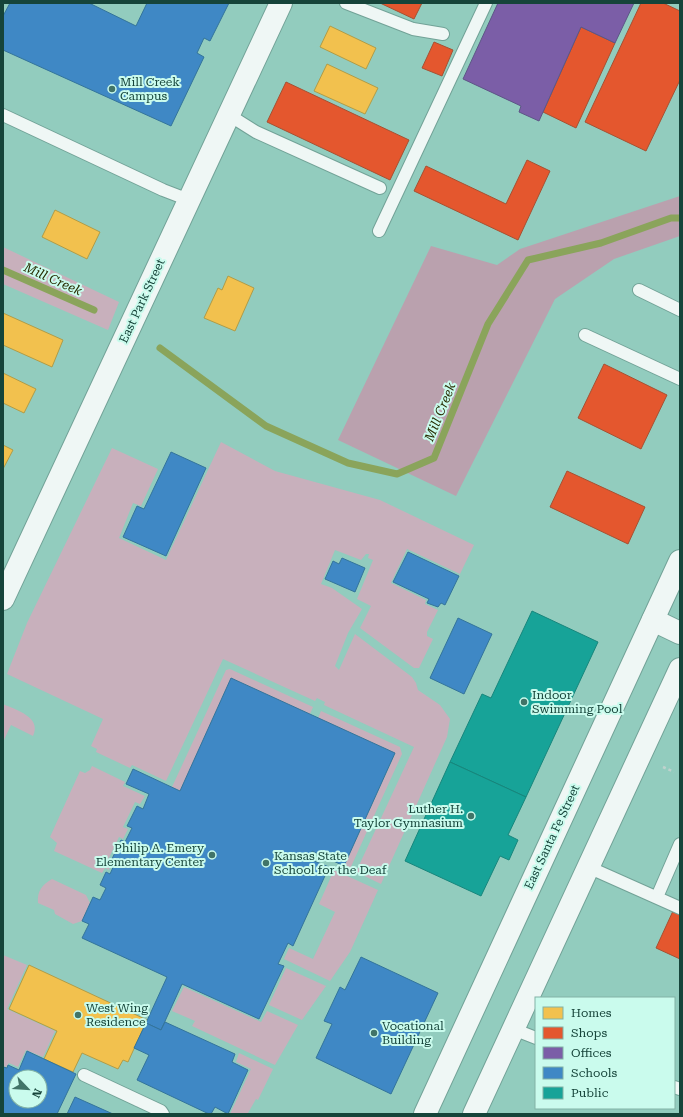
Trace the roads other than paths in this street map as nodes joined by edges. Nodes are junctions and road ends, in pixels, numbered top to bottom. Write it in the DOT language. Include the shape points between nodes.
graph roads {
  1 [pos="281,3"];
  2 [pos="346,3"];
  3 [pos="486,3"];
  4 [pos="443,34"];
  5 [pos="3,115"];
  6 [pos="229,115"];
  7 [pos="380,188"];
  8 [pos="190,200"];
  9 [pos="379,231"];
  10 [pos="639,290"];
  11 [pos="680,310"];
  12 [pos="585,335"];
  13 [pos="680,379"];
  14 [pos="680,561"];
  15 [pos="3,599"];
  16 [pos="653,620"];
  17 [pos="680,633"];
  18 [pos="680,669"];
  19 [pos="680,844"];
  20 [pos="588,867"];
  21 [pos="657,897"];
  22 [pos="680,908"];
  23 [pos="513,1029"];
  24 [pos="535,1038"];
  25 [pos="84,1075"];
  26 [pos="164,1114"];
  27 [pos="425,1114"];
  28 [pos="474,1114"];
  1 -- 6 [label="main road, East Park Street"];
  2 -- 4 [label="lane" via="413,30"];
  3 -- 9 [label="lane"];
  5 -- 8 [label="lane" via="163,190"];
  6 -- 7 [label="lane" via="256,132"];
  6 -- 8 [label="main road, East Park Street"];
  8 -- 15 [label="main road, East Park Street"];
  10 -- 11 [label="lane"];
  12 -- 13 [label="lane"];
  14 -- 16 [label="main road, East Santa Fe Street"];
  16 -- 17 [label="main road"];
  16 -- 27 [label="main road, East Santa Fe Street"];
  18 -- 20 [label="main road"];
  19 -- 21 [label="lane"];
  20 -- 21 [label="lane"];
  20 -- 23 [label="main road"];
  21 -- 22 [label="lane"];
  23 -- 24 [label="lane"];
  23 -- 28 [label="main road"];
  25 -- 26 [label="lane"];
}
